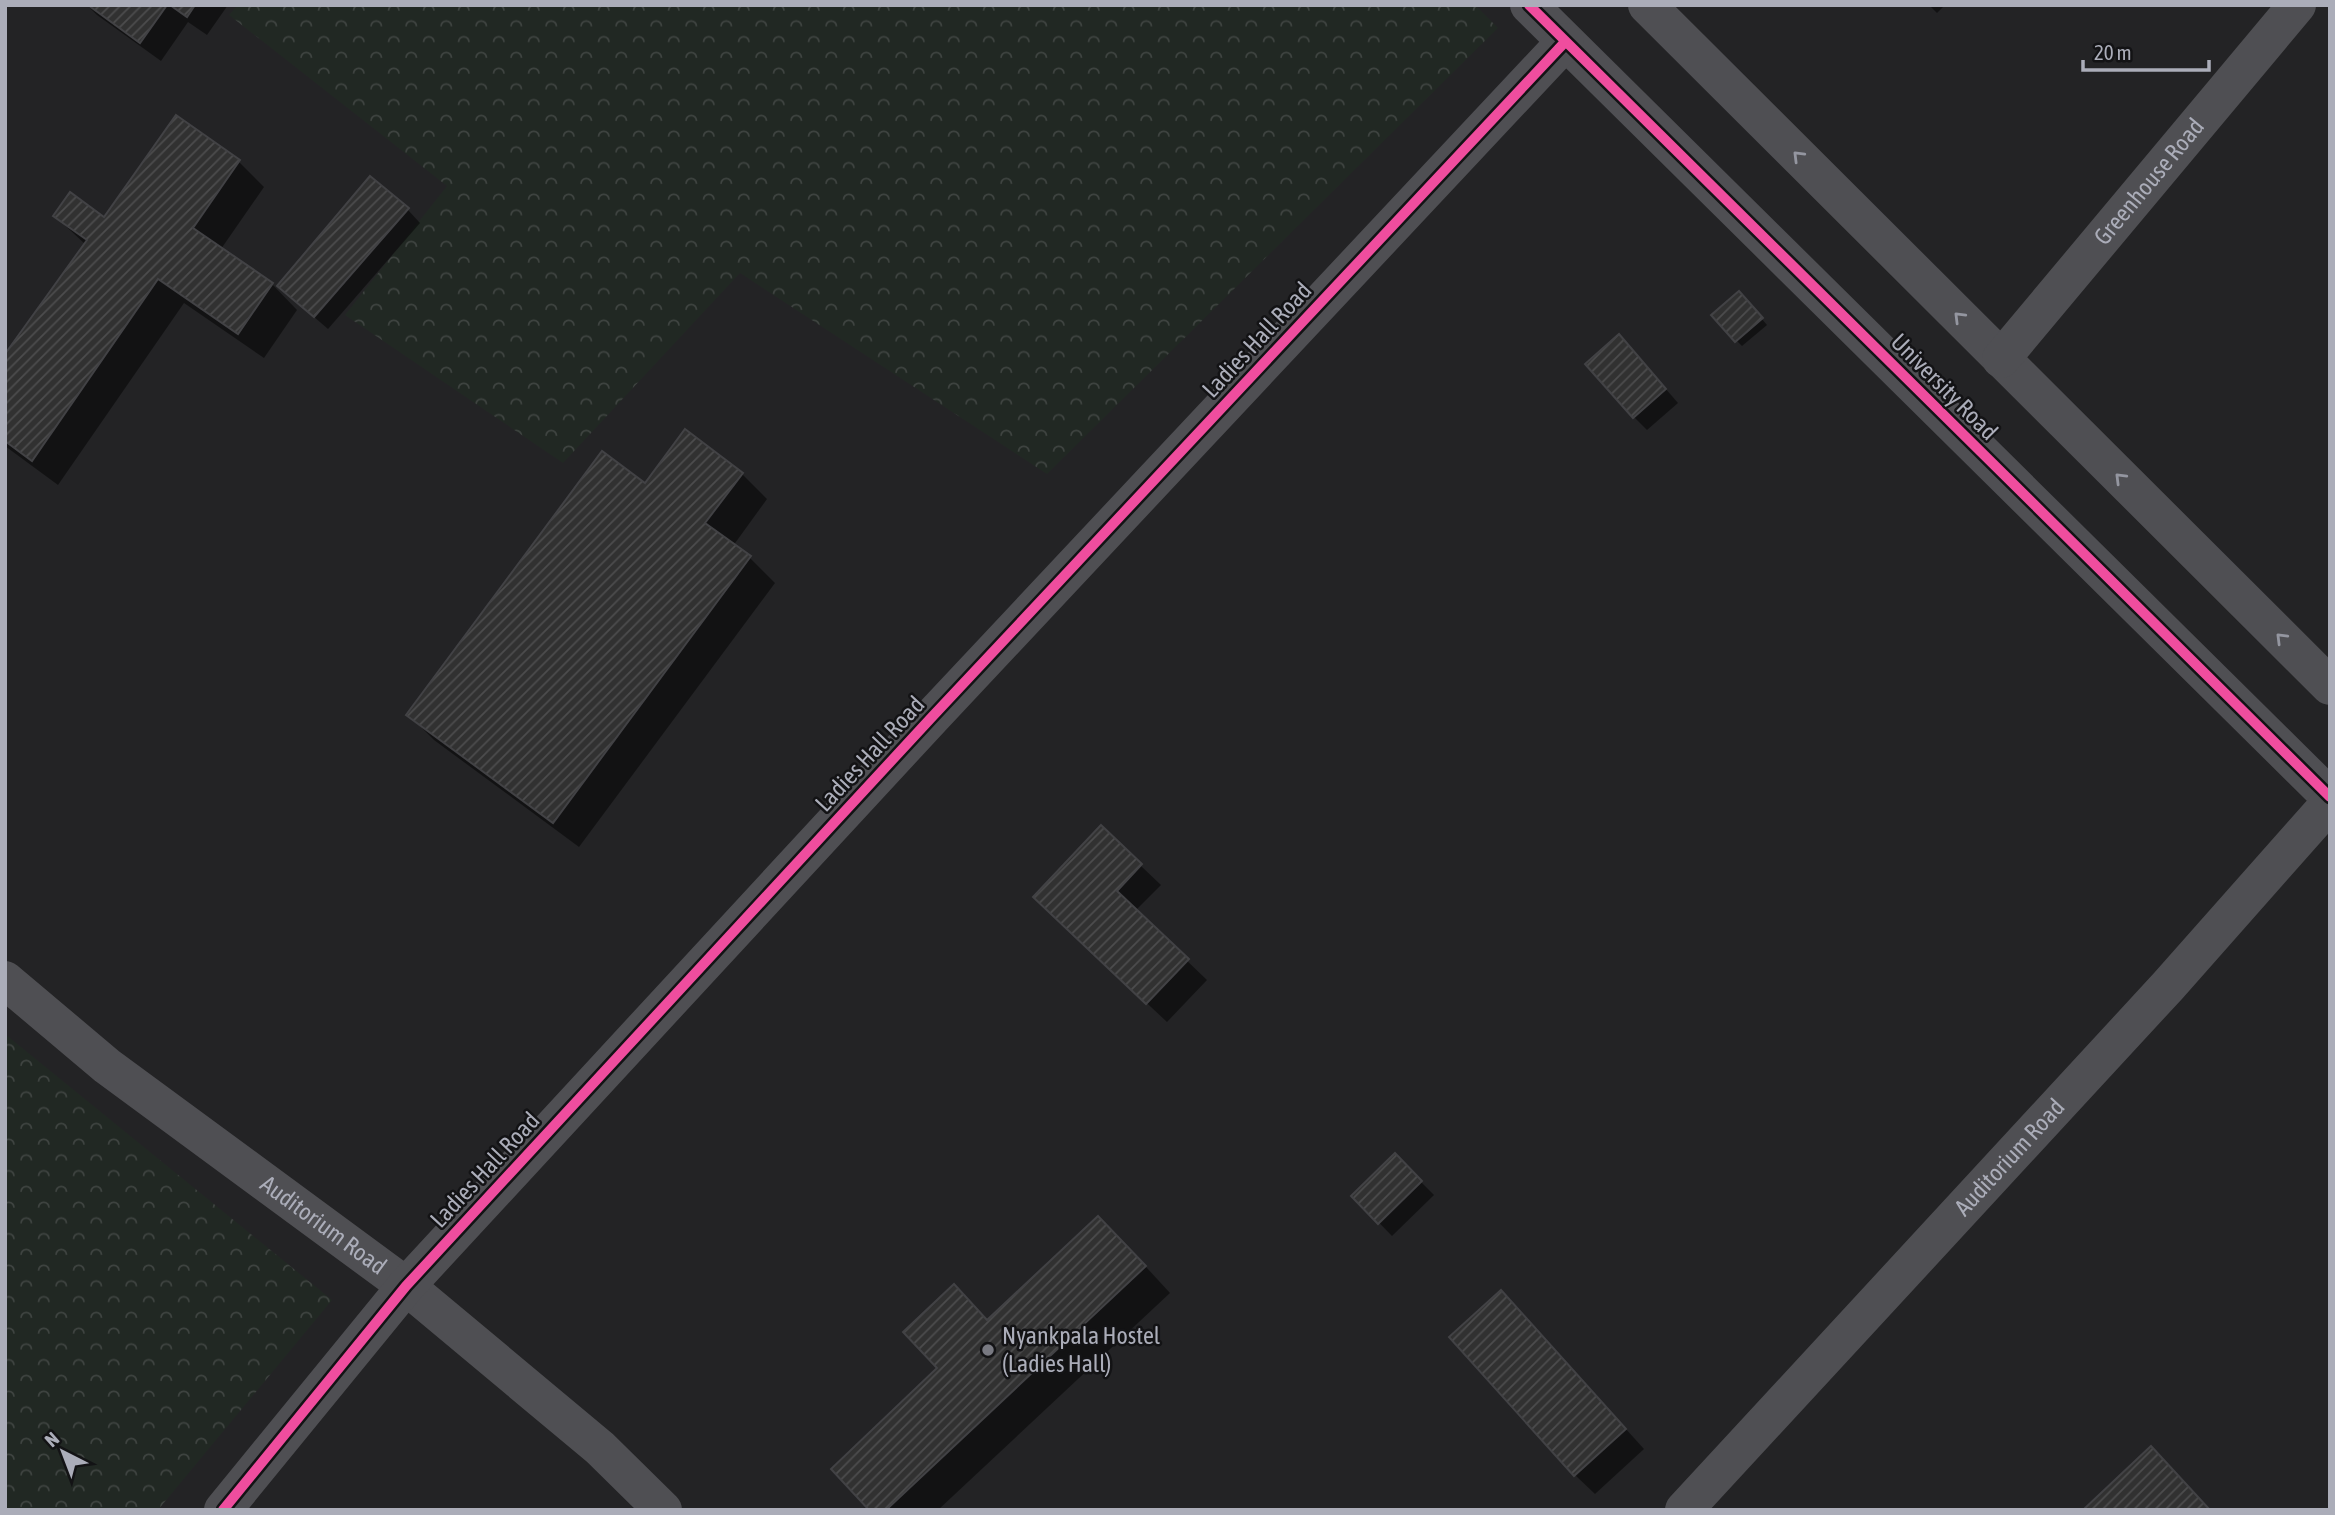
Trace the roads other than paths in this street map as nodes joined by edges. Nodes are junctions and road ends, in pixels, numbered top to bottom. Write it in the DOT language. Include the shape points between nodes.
graph roads {
  1 [pos="1529,5"];
  2 [pos="1647,5"];
  3 [pos="2297,5"];
  4 [pos="1565,42"];
  5 [pos="2001,359"];
  6 [pos="2330,686"];
  7 [pos="2330,797"];
  8 [pos="2330,803"];
  9 [pos="5,980"];
  10 [pos="406,1286"];
  11 [pos="223,1510"];
  12 [pos="663,1510"];
  13 [pos="1684,1510"];
  1 -- 4 [label="street, University Road"];
  5 -- 2 [label="street, one-way"];
  3 -- 5 [label="street, Greenhouse Road"];
  4 -- 7 [label="street, University Road"];
  4 -- 10 [label="street, Ladies Hall Road"];
  6 -- 5 [label="street, one-way"];
  8 -- 13 [label="street, Auditorium Road" via="2168,986"];
  9 -- 10 [label="street, Auditorium Road" via="107,1066"];
  10 -- 11 [label="street, Ladies Hall Road"];
  10 -- 12 [label="street, Auditorium Road" via="600,1448"];
}
